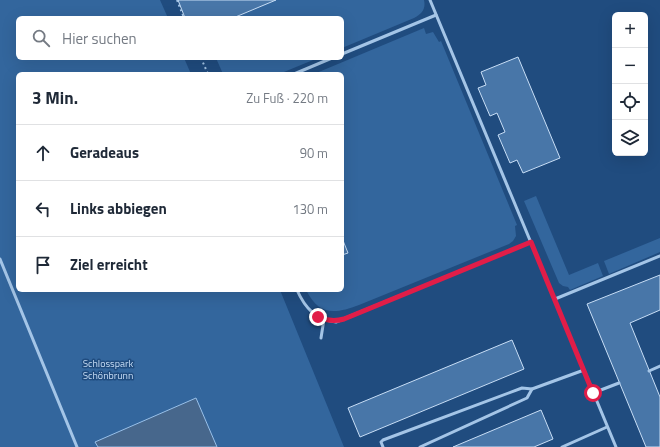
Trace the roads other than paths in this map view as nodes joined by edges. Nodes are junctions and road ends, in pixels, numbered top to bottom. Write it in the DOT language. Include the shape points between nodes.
graph roads {
  1 [pos="430,0"];
  2 [pos="436,15"];
  3 [pos="344,53"];
  4 [pos="327,60"];
  5 [pos="299,72"];
  6 [pos="531,242"];
  7 [pos="660,256"];
  8 [pos="0,258"];
  9 [pos="298,292"];
  10 [pos="554,299"];
  11 [pos="324,320"];
  12 [pos="321,338"];
  13 [pos="660,366"];
  14 [pos="584,370"];
  15 [pos="649,371"];
  16 [pos="619,383"];
  17 [pos="532,389"];
  18 [pos="593,393"];
  19 [pos="607,427"];
  20 [pos="77,447"];
  21 [pos="383,447"];
  22 [pos="420,447"];
  23 [pos="562,447"];
  24 [pos="616,447"];
  1 -- 2 [label="lane"];
  2 -- 3 [label="lane"];
  2 -- 6 [label="lane"];
  4 -- 5 [label="lane"];
  6 -- 10 [label="lane"];
  6 -- 11 [label="lane" via="344,319 336,322"];
  7 -- 10 [label="lane"];
  8 -- 20 [label="lane"];
  9 -- 11 [label="lane" via="307,308"];
  10 -- 14 [label="lane"];
  11 -- 12 [label="lane"];
  13 -- 15 [label="lane"];
  14 -- 17 [label="lane"];
  14 -- 18 [label="lane"];
  16 -- 18 [label="lane"];
  17 -- 21 [label="lane" via="522,388 382,440"];
  17 -- 22 [label="lane" via="527,398"];
  18 -- 19 [label="lane"];
  19 -- 23 [label="lane"];
  19 -- 24 [label="lane"];
}
